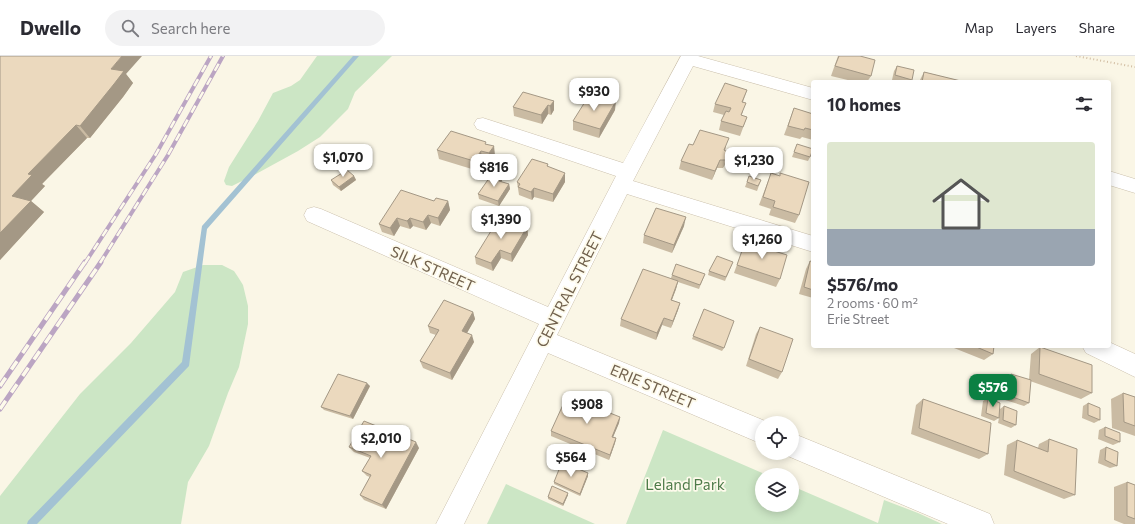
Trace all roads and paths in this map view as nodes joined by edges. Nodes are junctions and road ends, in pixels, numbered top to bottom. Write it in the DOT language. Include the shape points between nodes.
graph roads {
  1 [pos="1076,56"];
  2 [pos="689,58"];
  3 [pos="1135,67"];
  4 [pos="811,93"];
  5 [pos="483,124"];
  6 [pos="625,179"];
  7 [pos="1111,179"];
  8 [pos="1135,186"];
  9 [pos="314,215"];
  10 [pos="811,243"];
  11 [pos="548,330"];
  12 [pos="1098,348"];
  13 [pos="1135,366"];
  14 [pos="755,429"];
  15 [pos="799,448"];
  16 [pos="450,524"];
  17 [pos="980,524"];
  1 -- 3 [label="path"];
  2 -- 4 [label="street"];
  2 -- 6 [label="street, CENTRAL STREET"];
  5 -- 6 [label="street"];
  6 -- 10 [label="street"];
  6 -- 11 [label="street, CENTRAL STREET"];
  7 -- 8 [label="street"];
  9 -- 11 [label="street, SILK STREET"];
  11 -- 14 [label="street, ERIE STREET"];
  11 -- 16 [label="street, CENTRAL STREET"];
  12 -- 13 [label="street"];
  15 -- 17 [label="street"];
}
